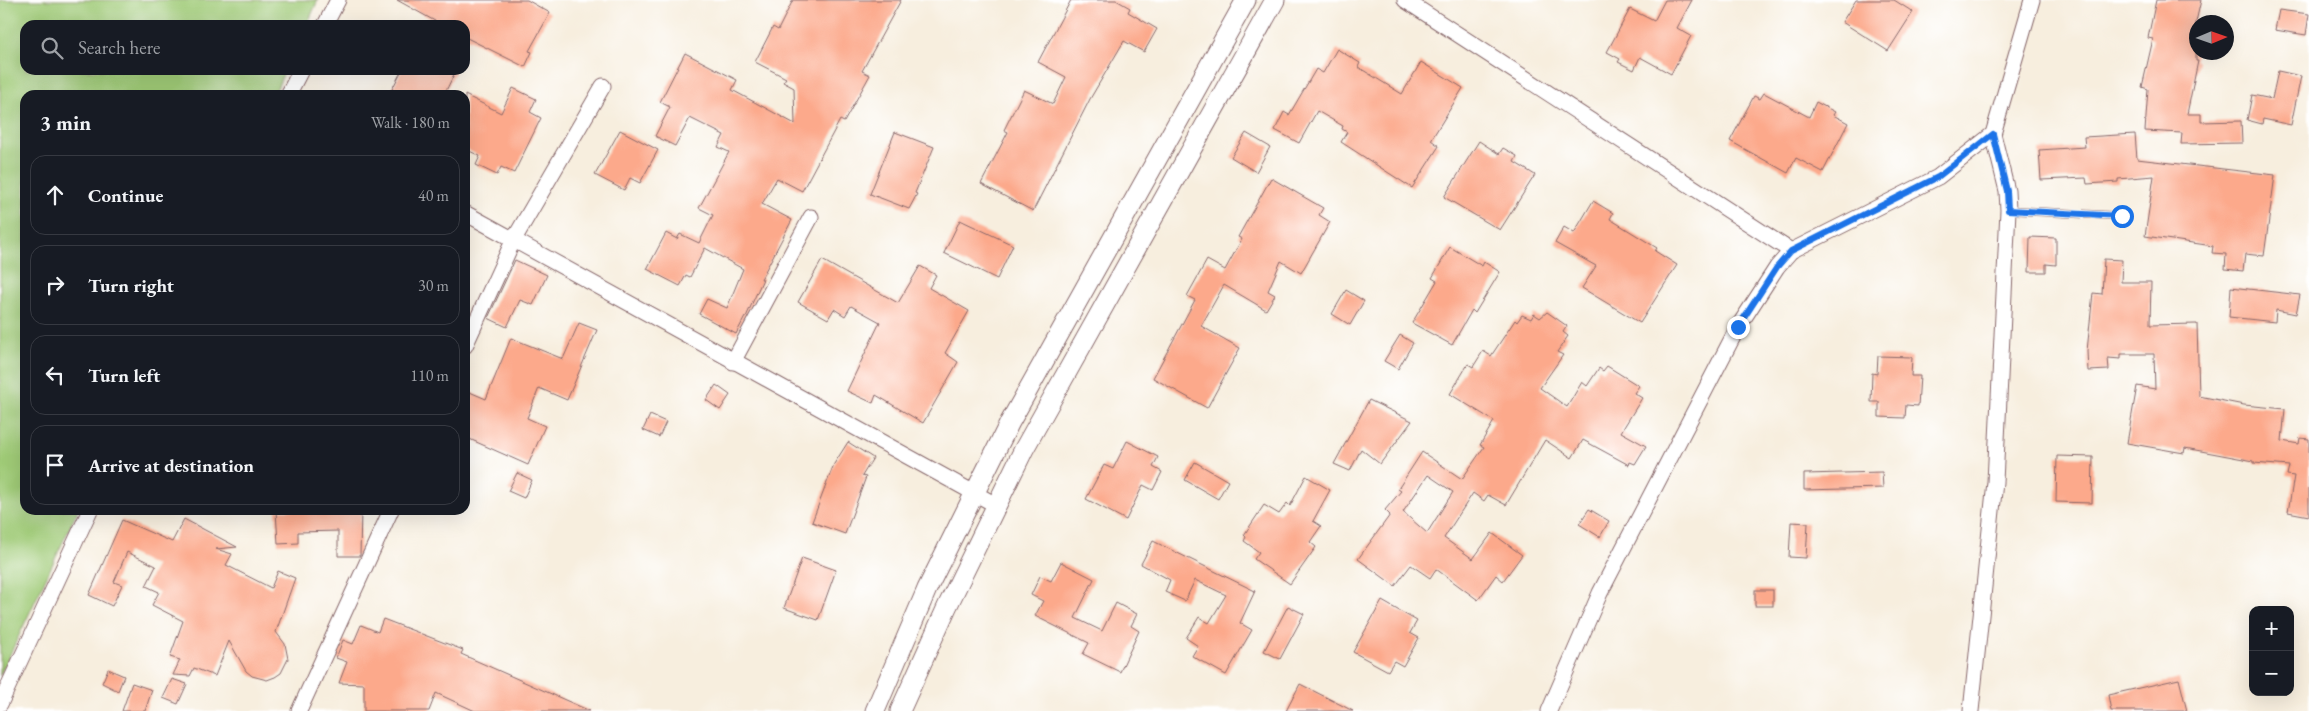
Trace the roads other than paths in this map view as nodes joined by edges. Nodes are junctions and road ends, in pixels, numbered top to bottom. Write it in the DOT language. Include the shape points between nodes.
graph roads {
  1 [pos="338,0"];
  2 [pos="1246,0"];
  3 [pos="1275,0"];
  4 [pos="1405,0"];
  5 [pos="2032,0"];
  6 [pos="328,20"];
  7 [pos="298,75"];
  8 [pos="603,86"];
  9 [pos="291,90"];
  10 [pos="1993,134"];
  11 [pos="2008,210"];
  12 [pos="470,216"];
  13 [pos="2122,216"];
  14 [pos="812,217"];
  15 [pos="513,241"];
  16 [pos="1791,251"];
  17 [pos="470,335"];
  18 [pos="733,362"];
  19 [pos="974,495"];
  20 [pos="996,506"];
  21 [pos="88,515"];
  22 [pos="389,515"];
  23 [pos="0,704"];
  24 [pos="299,711"];
  25 [pos="875,711"];
  26 [pos="900,711"];
  27 [pos="1550,711"];
  28 [pos="1971,711"];
  1 -- 6 [label="street"];
  2 -- 19 [label="street" via="1010,422"];
  3 -- 20 [label="street" via="1028,441"];
  4 -- 16 [label="street"];
  5 -- 10 [label="street"];
  7 -- 9 [label="street"];
  8 -- 15 [label="street"];
  10 -- 11 [label="street" via="2007,191"];
  10 -- 16 [label="street" via="1938,177"];
  11 -- 13 [label="lane"];
  11 -- 28 [label="street" via="1995,482"];
  12 -- 15 [label="street"];
  14 -- 18 [label="street"];
  15 -- 17 [label="street"];
  15 -- 18 [label="street"];
  16 -- 27 [label="street" via="1738,327 1600,594"];
  18 -- 19 [label="street"];
  19 -- 20 [label="street"];
  19 -- 25 [label="street" via="927,589"];
  20 -- 26 [label="street"];
  21 -- 23 [label="street"];
  22 -- 24 [label="street"];
}
